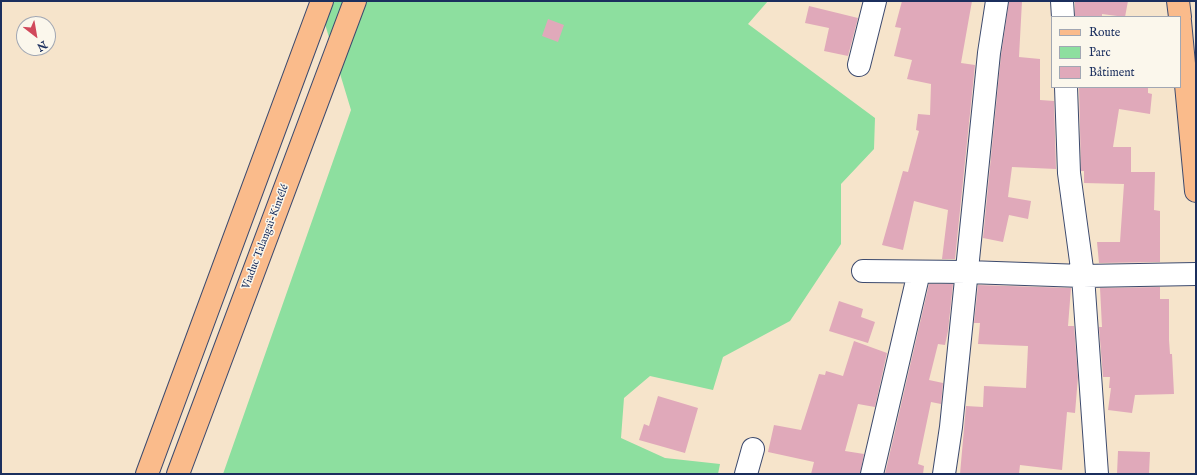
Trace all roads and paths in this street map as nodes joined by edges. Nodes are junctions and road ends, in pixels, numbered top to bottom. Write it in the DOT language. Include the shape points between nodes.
graph roads {
  1 [pos="322,1"];
  2 [pos="355,1"];
  3 [pos="875,1"];
  4 [pos="997,1"];
  5 [pos="1062,1"];
  6 [pos="1178,1"];
  7 [pos="1063,16"];
  8 [pos="1180,16"];
  9 [pos="1181,32"];
  10 [pos="859,65"];
  11 [pos="1066,88"];
  12 [pos="1196,191"];
  13 [pos="863,271"];
  14 [pos="919,272"];
  15 [pos="967,272"];
  16 [pos="1196,274"];
  17 [pos="1083,276"];
  18 [pos="753,449"];
  19 [pos="147,474"];
  20 [pos="178,474"];
  21 [pos="746,474"];
  22 [pos="872,474"];
  23 [pos="944,474"];
  24 [pos="1096,474"];
  1 -- 19 [label="main road"];
  2 -- 20 [label="main road, Viaduc Talangaï-Kintélé"];
  3 -- 10 [label="street"];
  4 -- 15 [label="street" via="989,53"];
  5 -- 7 [label="street"];
  6 -- 8 [label="main road"];
  9 -- 12 [label="main road"];
  11 -- 17 [label="street" via="1070,173"];
  13 -- 14 [label="street"];
  14 -- 15 [label="street"];
  14 -- 22 [label="street"];
  15 -- 17 [label="street"];
  15 -- 23 [label="street"];
  16 -- 17 [label="street"];
  17 -- 24 [label="street"];
  18 -- 21 [label="street"];
}
